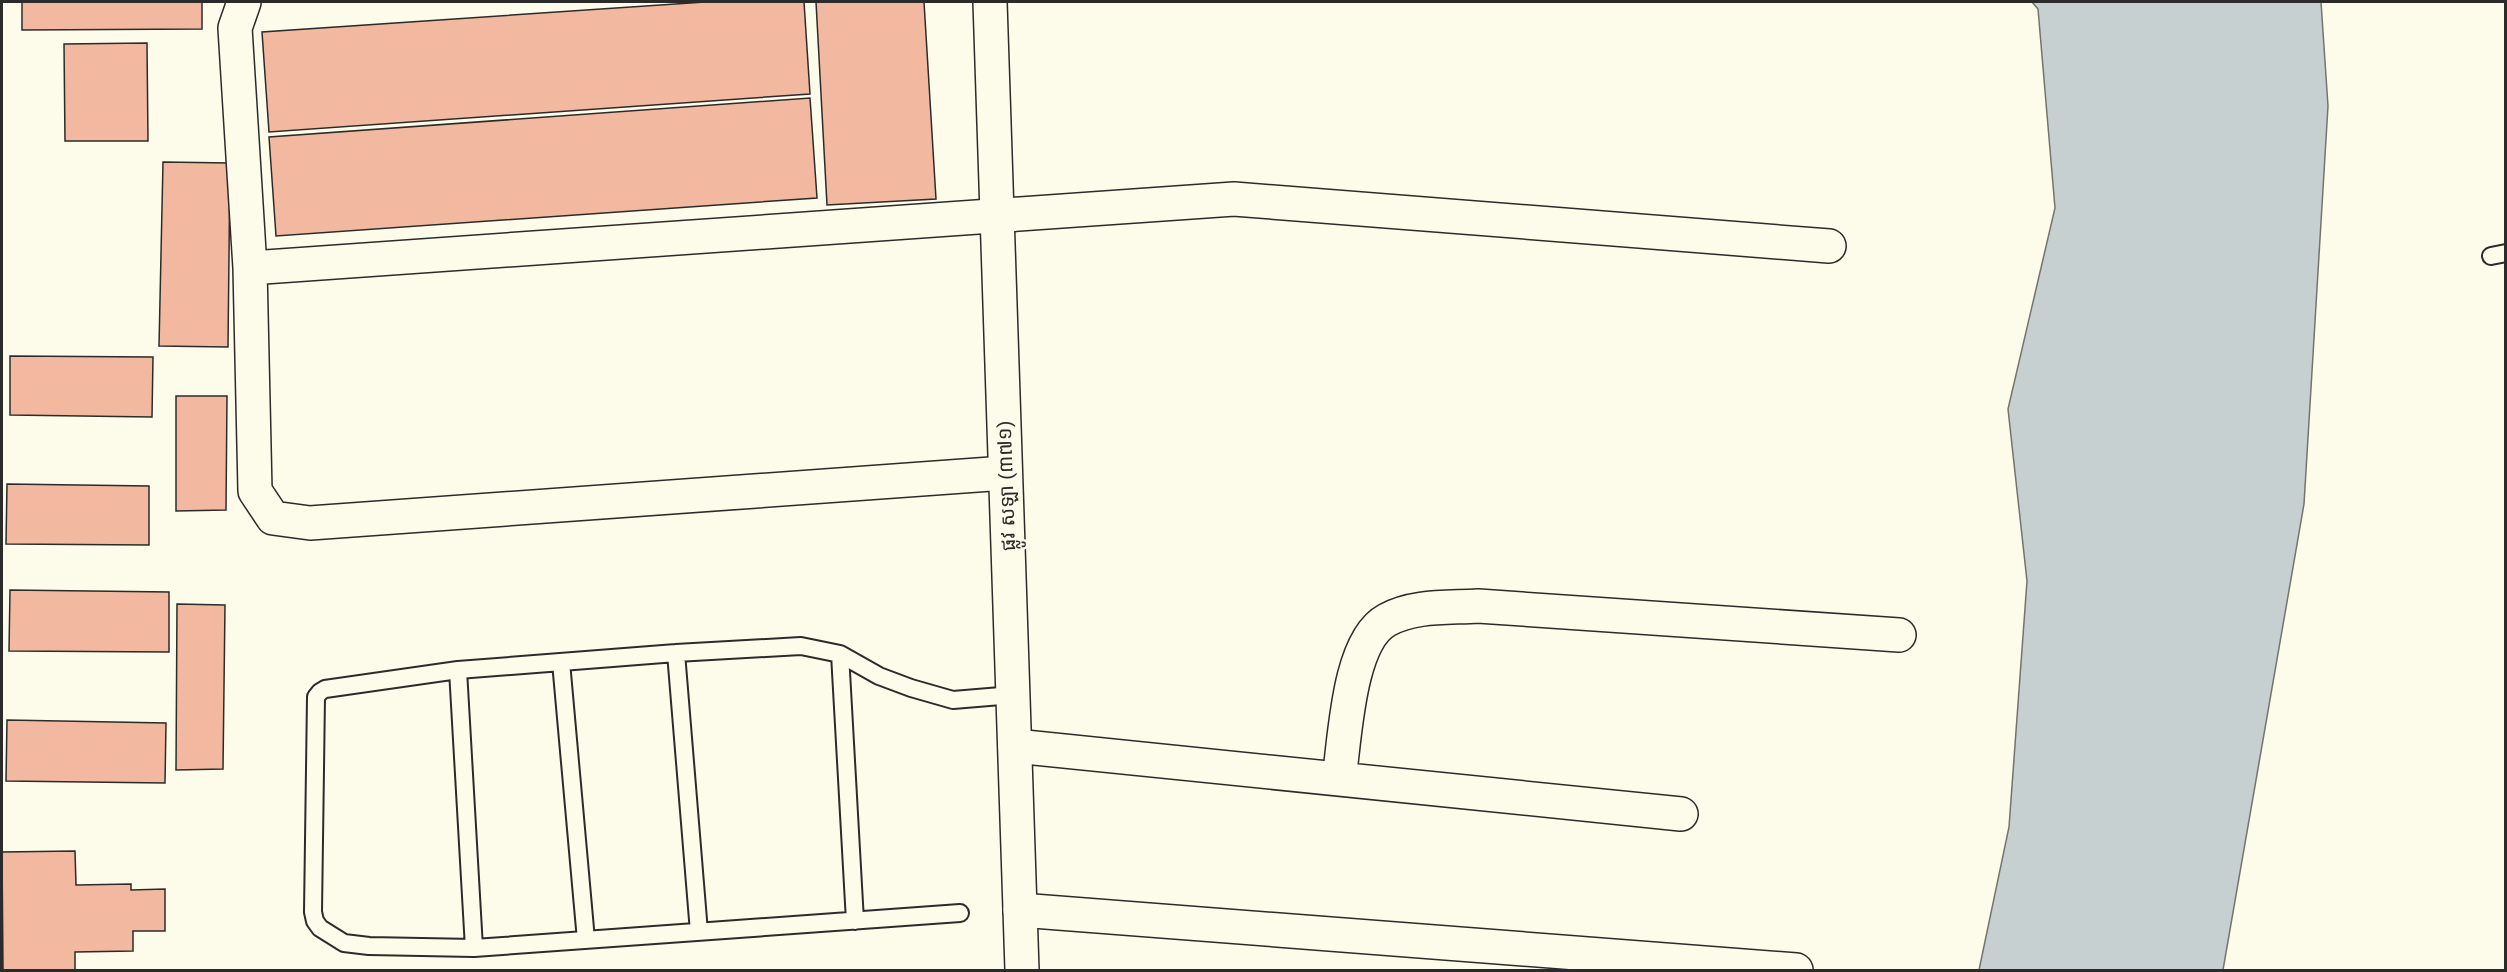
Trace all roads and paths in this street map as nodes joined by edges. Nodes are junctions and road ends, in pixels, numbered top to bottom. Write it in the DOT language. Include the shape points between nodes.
graph roads {
  1 [pos="244,2"];
  2 [pos="990,2"];
  3 [pos="997,215"];
  4 [pos="1829,246"];
  5 [pos="250,268"];
  6 [pos="1005,473"];
  7 [pos="1899,635"];
  8 [pos="676,653"];
  9 [pos="840,654"];
  10 [pos="561,662"];
  11 [pos="459,670"];
  12 [pos="1013,695"];
  13 [pos="1015,746"];
  14 [pos="1339,779"];
  15 [pos="1681,814"];
  16 [pos="1020,910"];
  17 [pos="960,913"];
  18 [pos="855,921"];
  19 [pos="699,932"];
  20 [pos="586,940"];
  21 [pos="474,948"];
  22 [pos="1022,970"];
  23 [pos="1796,970"];
  1 -- 5 [label="street" via="235,28"];
  2 -- 3 [label="street, ផ្លូវ សឡា (៣៧១)"];
  3 -- 4 [label="street" via="1234,199"];
  3 -- 5 [label="street"];
  3 -- 6 [label="street, ផ្លូវ សឡា (៣៧១)"];
  5 -- 6 [label="street" via="255,491 273,518 310,523"];
  6 -- 12 [label="street, ផ្លូវ សឡា (៣៧១)"];
  7 -- 14 [label="street" via="1478,606 1421,609 1386,620 1364,644 1353,679"];
  8 -- 9 [label="lane" via="801,646"];
  8 -- 10 [label="lane"];
  8 -- 19 [label="lane"];
  9 -- 12 [label="lane" via="879,676 953,700"];
  9 -- 18 [label="lane"];
  10 -- 11 [label="lane"];
  10 -- 20 [label="lane"];
  11 -- 21 [label="lane"];
  11 -- 21 [label="lane" via="326,689 316,697 313,912 320,928 344,943"];
  12 -- 13 [label="street, ផ្លូវ សឡា (៣៧១)"];
  13 -- 14 [label="street"];
  13 -- 16 [label="street, ផ្លូវ សឡា (៣៧១)"];
  14 -- 15 [label="street"];
  16 -- 22 [label="street, ផ្លូវ សឡា (៣៧១)"];
  16 -- 23 [label="street"];
  17 -- 18 [label="lane"];
  18 -- 19 [label="lane"];
  19 -- 20 [label="lane"];
  20 -- 21 [label="lane"];
}
